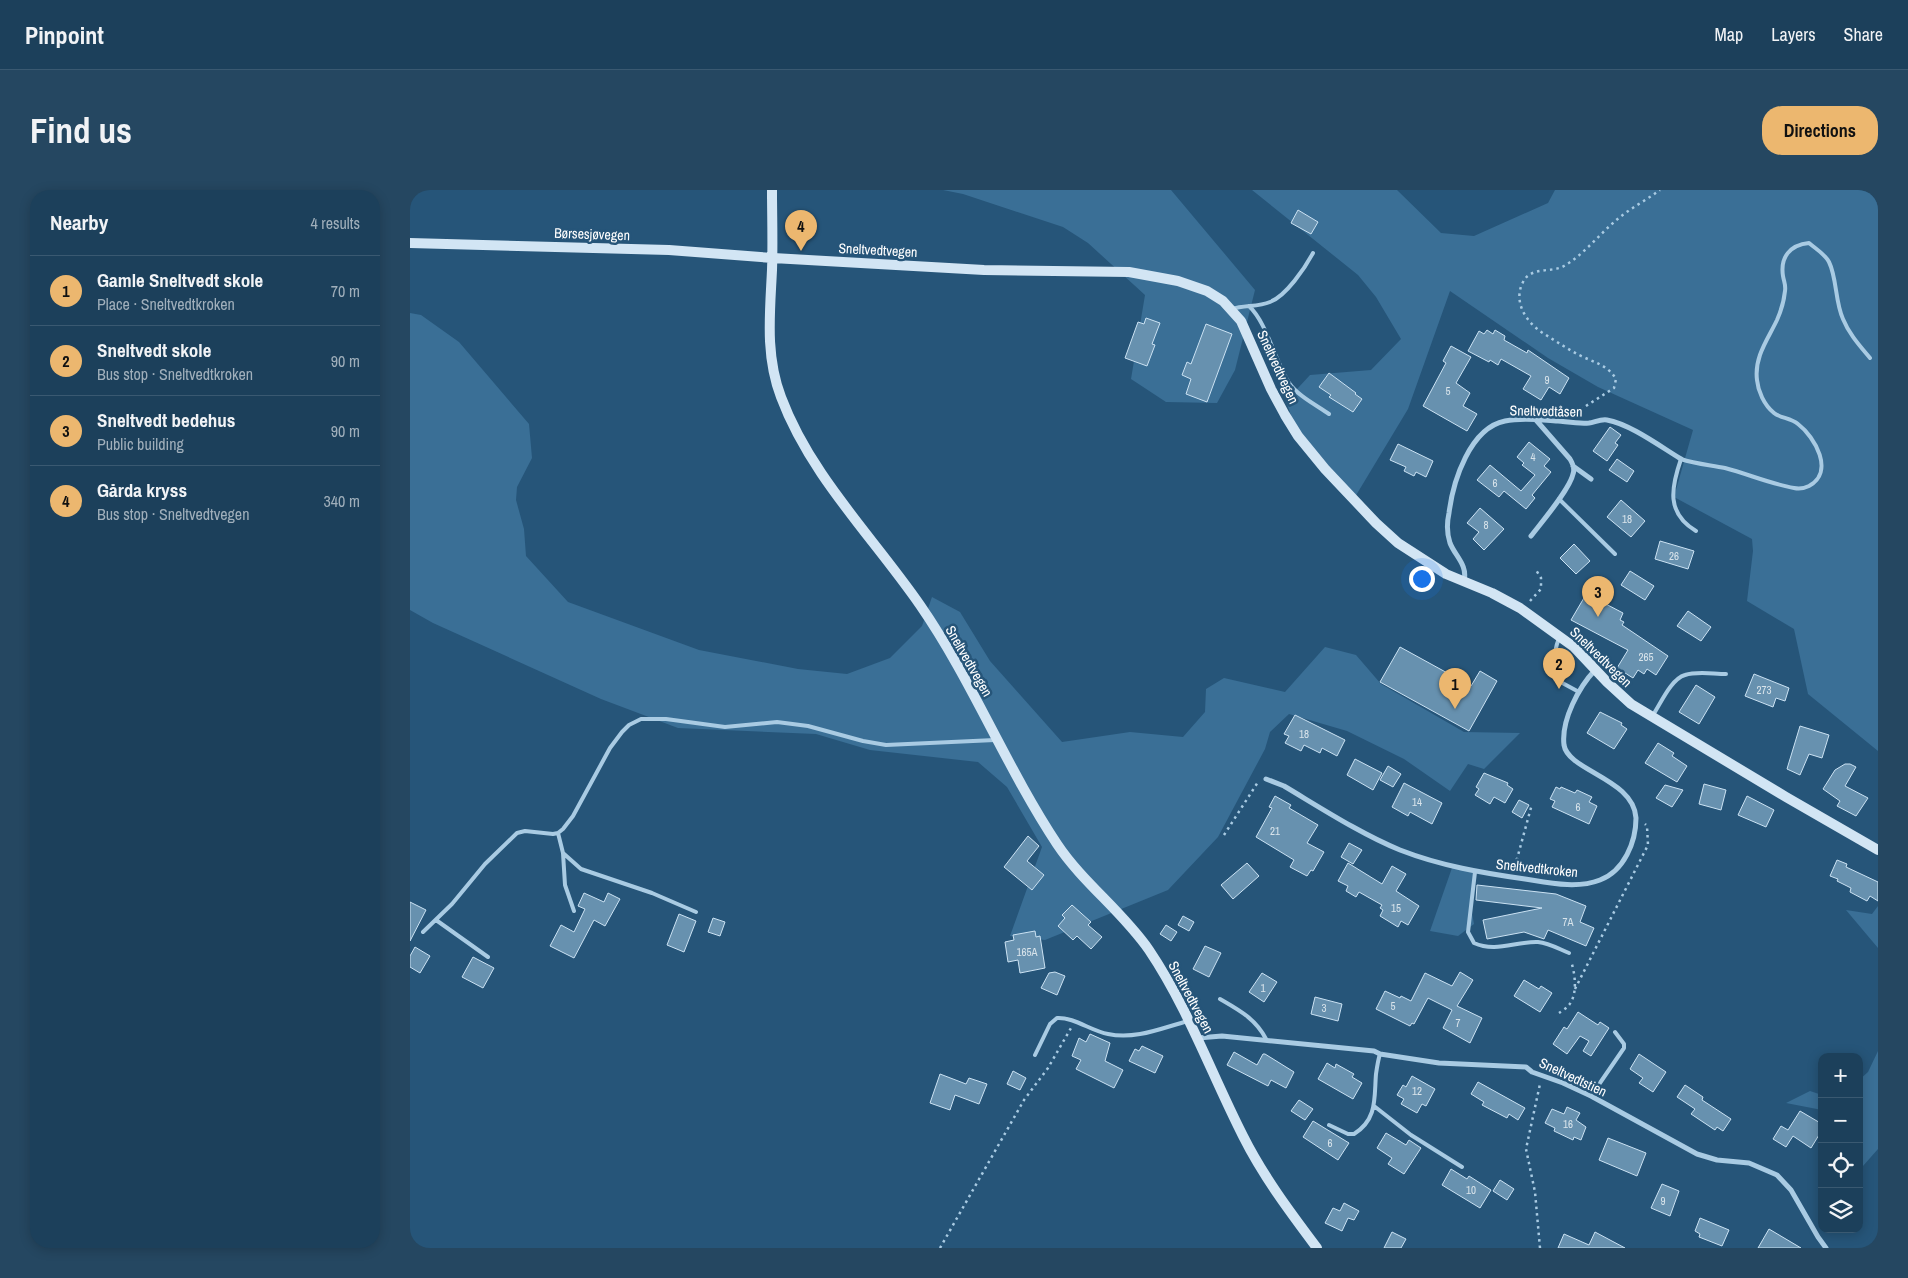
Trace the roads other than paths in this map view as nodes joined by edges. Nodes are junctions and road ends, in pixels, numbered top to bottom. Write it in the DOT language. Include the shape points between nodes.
graph roads {
  1 [pos="772,190"];
  2 [pos="410,243"];
  3 [pos="1313,253"];
  4 [pos="772,258"];
  5 [pos="1249,306"];
  6 [pos="1232,310"];
  7 [pos="1870,358"];
  8 [pos="1329,414"];
  9 [pos="1536,420"];
  10 [pos="1681,459"];
  11 [pos="1573,466"];
  12 [pos="1591,479"];
  13 [pos="1558,499"];
  14 [pos="1696,531"];
  15 [pos="1531,536"];
  16 [pos="1615,554"];
  17 [pos="1464,581"];
  18 [pos="1560,636"];
  19 [pos="1595,670"];
  20 [pos="1726,674"];
  21 [pos="1579,692"];
  22 [pos="1652,717"];
  23 [pos="997,740"];
  24 [pos="1266,779"];
  25 [pos="558,833"];
  26 [pos="1878,850"];
  27 [pos="563,853"];
  28 [pos="1474,872"];
  29 [pos="574,910"];
  30 [pos="696,912"];
  31 [pos="436,920"];
  32 [pos="423,932"];
  33 [pos="1568,953"];
  34 [pos="488,957"];
  35 [pos="1220,999"];
  36 [pos="1190,1020"];
  37 [pos="1615,1032"];
  38 [pos="1198,1038"];
  39 [pos="1266,1039"];
  40 [pos="1380,1054"];
  41 [pos="1034,1055"];
  42 [pos="1591,1096"];
  43 [pos="1374,1106"];
  44 [pos="1329,1126"];
  45 [pos="1462,1167"];
  46 [pos="1317,1248"];
  47 [pos="1826,1248"];
  1 -- 4 [label="main road"];
  2 -- 4 [label="main road, Børsesjøvegen" via="668,250"];
  3 -- 5 [label="lane" via="1292,284 1276,298"];
  4 -- 6 [label="main road, Sneltvedtvegen" via="984,270 1128,272 1208,291"];
  4 -- 23 [label="main road, Sneltvedtvegen" via="771,361 792,425 822,474 922,607"];
  5 -- 6 [label="lane"];
  5 -- 8 [label="lane" via="1290,383"];
  6 -- 17 [label="main road, Sneltvedtvegen" via="1245,329 1285,415 1325,469 1398,543 1431,565"];
  7 -- 10 [label="lane" via="1843,320 1829,262 1809,244 1800,244 1783,260 1786,286 1783,304 1759,354 1757,382 1768,407 1777,415 1798,424 1814,443 1822,460 1821,473 1810,486 1795,488"];
  9 -- 10 [label="street, Sneltvedtåsen" via="1588,424 1608,420 1638,432"];
  9 -- 11 [label="street"];
  9 -- 17 [label="street, Sneltvedtåsen" via="1504,421 1489,428 1478,437 1464,461 1452,494 1448,529 1450,543 1463,565"];
  10 -- 14 [label="lane" via="1673,484 1673,502 1680,519"];
  11 -- 12 [label="street"];
  11 -- 13 [label="street" via="1573,475"];
  13 -- 15 [label="street"];
  13 -- 16 [label="lane"];
  17 -- 18 [label="main road, Sneltvedtvegen" via="1520,608"];
  18 -- 19 [label="main road, Sneltvedtvegen"];
  18 -- 21 [label="lane" via="1554,658 1555,679"];
  19 -- 21 [label="street"];
  19 -- 22 [label="main road, Sneltvedtvegen" via="1621,696"];
  20 -- 22 [label="lane" via="1683,675"];
  21 -- 28 [label="street, Sneltvedtkroken" via="1566,726 1564,747 1577,761 1620,789 1632,804 1636,816 1635,831 1626,857 1609,876 1582,884"];
  22 -- 26 [label="main road, Sneltvedtvegen"];
  23 -- 25 [label="lane" via="886,745 777,722 725,727 641,719 629,725 610,748 573,816"];
  23 -- 36 [label="main road, Sneltvedtvegen" via="1058,845 1146,946"];
  24 -- 28 [label="street, Sneltvedtkroken" via="1399,850"];
  25 -- 27 [label="lane"];
  25 -- 31 [label="lane" via="517,833 484,864"];
  27 -- 29 [label="lane" via="565,885"];
  27 -- 30 [label="lane" via="571,862 592,874 652,893"];
  28 -- 33 [label="lane" via="1468,932 1474,944 1493,948 1538,942"];
  31 -- 32 [label="lane"];
  31 -- 34 [label="lane"];
  35 -- 39 [label="lane" via="1249,1017"];
  36 -- 38 [label="main road, Sneltvedtvegen"];
  36 -- 41 [label="lane" via="1126,1036 1108,1034 1060,1018 1052,1021"];
  37 -- 42 [label="lane" via="1624,1048"];
  38 -- 39 [label="street, Sneltvedtstien"];
  38 -- 46 [label="main road, Sneltvedtvegen" via="1257,1162"];
  39 -- 40 [label="street, Sneltvedtstien"];
  40 -- 42 [label="street, Sneltvedtstien" via="1439,1063 1526,1068"];
  40 -- 43 [label="lane"];
  42 -- 47 [label="street, Sneltvedtstien" via="1697,1154 1717,1160 1749,1163 1778,1175 1791,1190"];
  43 -- 44 [label="lane" via="1369,1118 1354,1134"];
  43 -- 45 [label="lane" via="1411,1135"];
}
